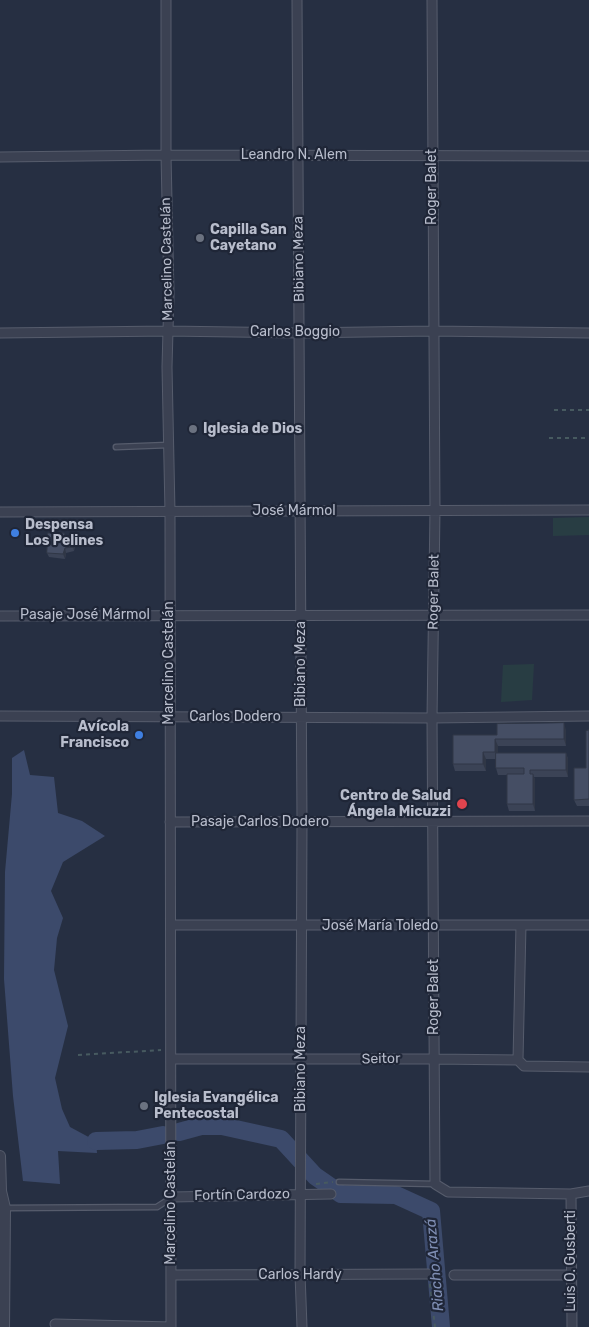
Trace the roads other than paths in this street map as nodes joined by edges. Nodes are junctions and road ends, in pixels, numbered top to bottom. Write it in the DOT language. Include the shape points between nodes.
graph roads {
  1 [pos="166,0"];
  2 [pos="297,0"];
  3 [pos="432,0"];
  4 [pos="432,154"];
  5 [pos="166,155"];
  6 [pos="297,155"];
  7 [pos="589,156"];
  8 [pos="0,157"];
  9 [pos="168,331"];
  10 [pos="432,331"];
  11 [pos="0,333"];
  12 [pos="300,333"];
  13 [pos="589,333"];
  14 [pos="169,445"];
  15 [pos="116,447"];
  16 [pos="301,510"];
  17 [pos="435,510"];
  18 [pos="589,510"];
  19 [pos="0,512"];
  20 [pos="170,512"];
  21 [pos="301,614"];
  22 [pos="434,614"];
  23 [pos="169,615"];
  24 [pos="589,615"];
  25 [pos="0,616"];
  26 [pos="0,716"];
  27 [pos="589,716"];
  28 [pos="169,717"];
  29 [pos="301,717"];
  30 [pos="432,718"];
  31 [pos="302,821"];
  32 [pos="589,821"];
  33 [pos="170,822"];
  34 [pos="434,822"];
  35 [pos="302,925"];
  36 [pos="521,925"];
  37 [pos="589,925"];
  38 [pos="171,926"];
  39 [pos="434,926"];
  40 [pos="170,1054"];
  41 [pos="434,1058"];
  42 [pos="302,1060"];
  43 [pos="518,1060"];
  44 [pos="589,1067"];
  45 [pos="0,1156"];
  46 [pos="339,1182"];
  47 [pos="435,1184"];
  48 [pos="1,1191"];
  49 [pos="589,1192"];
  50 [pos="301,1194"];
  51 [pos="331,1194"];
  52 [pos="571,1194"];
  53 [pos="172,1197"];
  54 [pos="5,1208"];
  55 [pos="2,1273"];
  56 [pos="300,1274"];
  57 [pos="428,1274"];
  58 [pos="171,1275"];
  59 [pos="454,1275"];
  60 [pos="571,1275"];
  61 [pos="55,1324"];
  62 [pos="4,1327"];
  63 [pos="171,1327"];
  64 [pos="302,1327"];
  65 [pos="572,1327"];
  1 -- 5 [label="street, Marcelino Castelán"];
  2 -- 6 [label="street, Bibiano Meza"];
  3 -- 4 [label="street, Roger Balet"];
  4 -- 6 [label="street, Leandro N. Alem"];
  4 -- 7 [label="street, Leandro N. Alem"];
  4 -- 10 [label="street, Roger Balet"];
  5 -- 6 [label="street, Leandro N. Alem"];
  5 -- 8 [label="street, Leandro N. Alem"];
  5 -- 9 [label="street, Marcelino Castelán"];
  6 -- 12 [label="street, Bibiano Meza"];
  9 -- 11 [label="street, Carlos Boggio"];
  9 -- 12 [label="street, Carlos Boggio"];
  9 -- 14 [label="street, Marcelino Castelán"];
  10 -- 12 [label="street, Carlos Boggio"];
  10 -- 13 [label="street, Carlos Boggio"];
  10 -- 17 [label="street, Roger Balet"];
  12 -- 16 [label="street, Bibiano Meza"];
  14 -- 15 [label="lane"];
  14 -- 20 [label="street, Marcelino Castelán"];
  16 -- 17 [label="street, José Mármol"];
  16 -- 20 [label="street, José Mármol"];
  16 -- 21 [label="street, Bibiano Meza"];
  17 -- 18 [label="street, José Mármol"];
  17 -- 22 [label="street, Roger Balet"];
  19 -- 20 [label="street, José Mármol"];
  20 -- 23 [label="street, Marcelino Castelán"];
  21 -- 22 [label="street, Pasaje José Mármol"];
  21 -- 23 [label="street, Pasaje José Mármol"];
  21 -- 29 [label="street, Bibiano Meza"];
  22 -- 24 [label="street, Pasaje José Mármol"];
  22 -- 30 [label="street, Roger Balet"];
  23 -- 25 [label="street, Pasaje José Mármol"];
  23 -- 28 [label="street, Marcelino Castelán"];
  26 -- 28 [label="street, Carlos Dodero"];
  27 -- 30 [label="street, Carlos Dodero"];
  28 -- 29 [label="street, Carlos Dodero"];
  28 -- 33 [label="street, Marcelino Castelán"];
  29 -- 30 [label="street, Carlos Dodero"];
  29 -- 31 [label="street, Bibiano Meza"];
  30 -- 34 [label="street, Roger Balet"];
  31 -- 33 [label="street, Pasaje Carlos Dodero"];
  31 -- 34 [label="street, Pasaje Carlos Dodero"];
  31 -- 35 [label="street, Bibiano Meza"];
  32 -- 34 [label="street, Pasaje Carlos Dodero"];
  33 -- 38 [label="street, Marcelino Castelán"];
  34 -- 39 [label="street, Roger Balet"];
  35 -- 38 [label="street, José María Toledo"];
  35 -- 39 [label="street, José María Toledo"];
  35 -- 42 [label="street, Bibiano Meza"];
  36 -- 37 [label="street, José María Toledo"];
  36 -- 39 [label="street, José María Toledo"];
  36 -- 43 [label="street"];
  38 -- 40 [label="street, Marcelino Castelán"];
  39 -- 41 [label="street, Roger Balet"];
  40 -- 42 [label="street, Seitor"];
  40 -- 53 [label="street, Marcelino Castelán"];
  41 -- 42 [label="street, Seitor"];
  41 -- 43 [label="street, Seitor"];
  41 -- 47 [label="street, Roger Balet"];
  42 -- 50 [label="street, Bibiano Meza"];
  43 -- 44 [label="street, Seitor" via="524,1066"];
  45 -- 48 [label="street"];
  46 -- 47 [label="lane"];
  47 -- 52 [label="street" via="448,1192"];
  48 -- 54 [label="street"];
  49 -- 52 [label="street"];
  50 -- 51 [label="street, Fortín Cardozo"];
  50 -- 53 [label="street, Fortín Cardozo"];
  50 -- 56 [label="street, Bibiano Meza"];
  52 -- 60 [label="street, Luis O. Gusberti"];
  53 -- 54 [label="lane, Fortín Cardozo" via="157,1207"];
  53 -- 58 [label="street, Marcelino Castelán"];
  54 -- 55 [label="street"];
  55 -- 62 [label="street"];
  56 -- 57 [label="street, Carlos Hardy"];
  56 -- 58 [label="street, Carlos Hardy"];
  56 -- 64 [label="street, Bibiano Meza"];
  58 -- 63 [label="street, Marcelino Castelán"];
  59 -- 60 [label="street"];
  60 -- 65 [label="street, Luis O. Gusberti"];
  61 -- 63 [label="street"];
}
